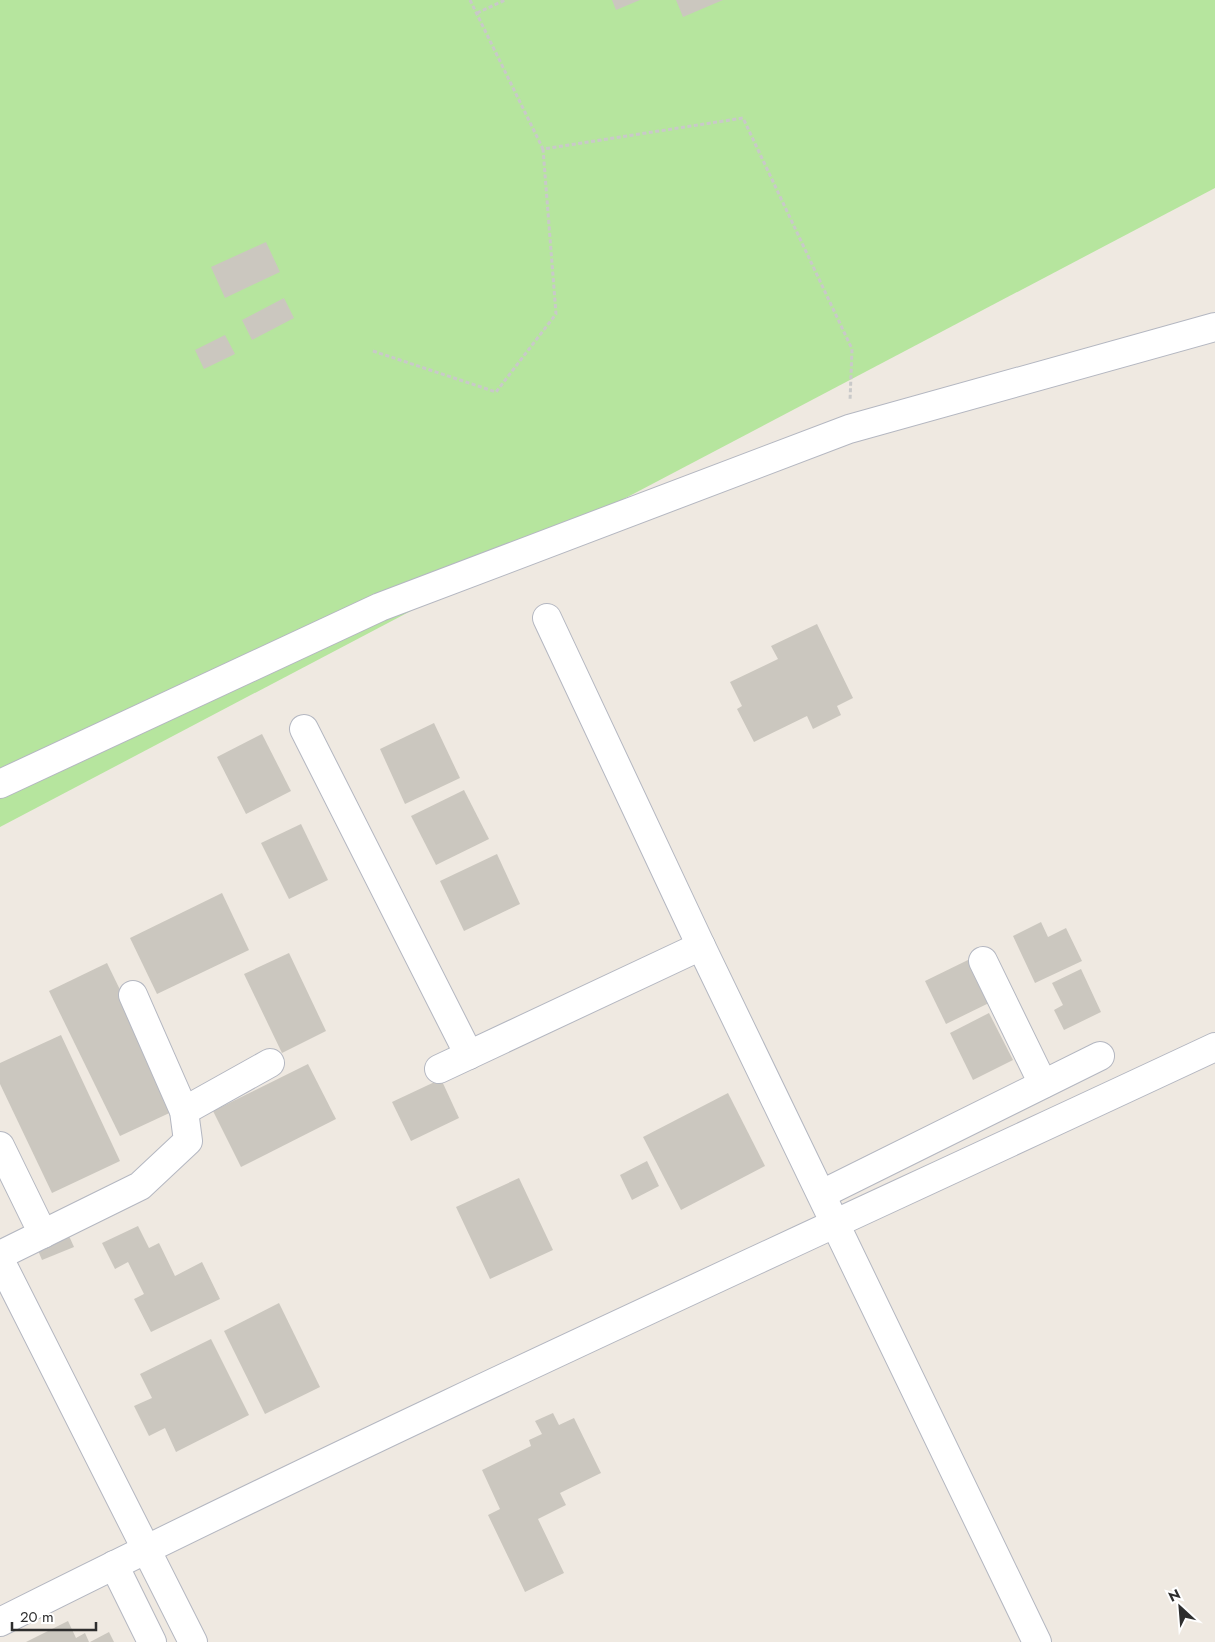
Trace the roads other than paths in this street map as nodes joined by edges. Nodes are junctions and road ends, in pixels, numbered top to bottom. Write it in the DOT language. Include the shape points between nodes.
graph roads {
  1 [pos="1215,327"];
  2 [pos="547,618"];
  3 [pos="304,729"];
  4 [pos="0,784"];
  5 [pos="701,946"];
  6 [pos="983,961"];
  7 [pos="133,995"];
  8 [pos="1215,1047"];
  9 [pos="469,1055"];
  10 [pos="1100,1056"];
  11 [pos="270,1064"];
  12 [pos="439,1069"];
  13 [pos="1043,1084"];
  14 [pos="184,1111"];
  15 [pos="0,1146"];
  16 [pos="822,1194"];
  17 [pos="836,1222"];
  18 [pos="43,1234"];
  19 [pos="0,1255"];
  20 [pos="0,1260"];
  21 [pos="146,1548"];
  22 [pos="114,1565"];
  23 [pos="0,1622"];
  24 [pos="152,1642"];
  25 [pos="193,1642"];
  26 [pos="1037,1642"];
  1 -- 4 [label="street" via="849,429 380,607"];
  2 -- 5 [label="street"];
  3 -- 9 [label="street"];
  5 -- 9 [label="street"];
  5 -- 16 [label="street"];
  6 -- 13 [label="street"];
  7 -- 14 [label="street"];
  8 -- 17 [label="street"];
  9 -- 12 [label="street"];
  10 -- 13 [label="street"];
  11 -- 14 [label="street"];
  13 -- 16 [label="street"];
  14 -- 18 [label="street" via="188,1141 140,1186"];
  15 -- 18 [label="street"];
  16 -- 17 [label="street"];
  17 -- 21 [label="street"];
  17 -- 26 [label="street"];
  18 -- 19 [label="street"];
  20 -- 21 [label="street"];
  21 -- 22 [label="street"];
  21 -- 25 [label="street"];
  22 -- 23 [label="street"];
  22 -- 24 [label="street"];
}
